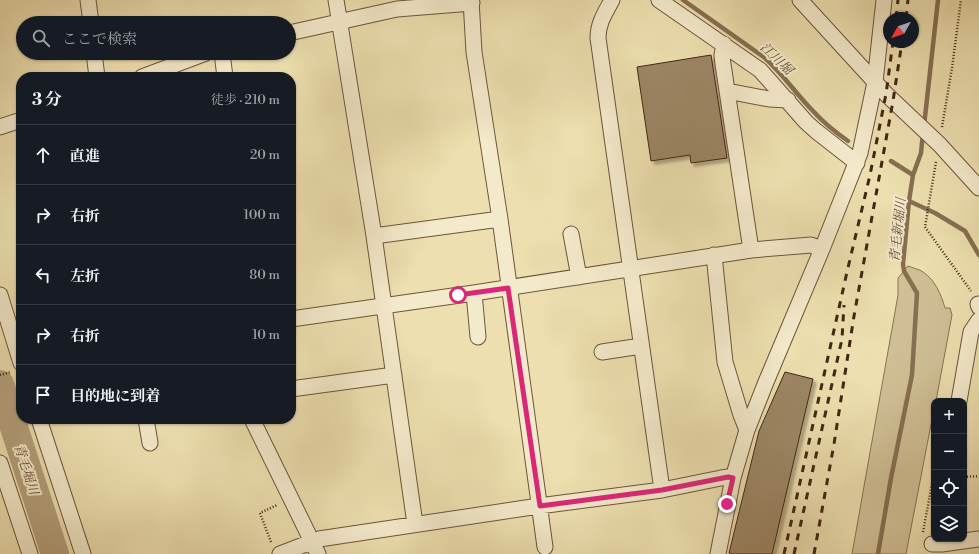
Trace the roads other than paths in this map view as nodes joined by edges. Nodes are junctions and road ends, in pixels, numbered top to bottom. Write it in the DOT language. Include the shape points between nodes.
graph roads {
  1 [pos="88,0"];
  2 [pos="336,0"];
  3 [pos="612,0"];
  4 [pos="659,0"];
  5 [pos="800,0"];
  6 [pos="884,0"];
  7 [pos="471,1"];
  8 [pos="90,16"];
  9 [pos="339,23"];
  10 [pos="296,32"];
  11 [pos="724,44"];
  12 [pos="95,60"];
  13 [pos="187,60"];
  14 [pos="223,60"];
  15 [pos="96,72"];
  16 [pos="155,72"];
  17 [pos="224,72"];
  18 [pos="875,82"];
  19 [pos="727,91"];
  20 [pos="788,100"];
  21 [pos="16,123"];
  22 [pos="0,127"];
  23 [pos="857,163"];
  24 [pos="978,186"];
  25 [pos="500,220"];
  26 [pos="571,234"];
  27 [pos="374,236"];
  28 [pos="822,249"];
  29 [pos="751,250"];
  30 [pos="714,255"];
  31 [pos="630,268"];
  32 [pos="579,276"];
  33 [pos="508,288"];
  34 [pos="474,293"];
  35 [pos="0,295"];
  36 [pos="383,305"];
  37 [pos="296,318"];
  38 [pos="979,320"];
  39 [pos="478,338"];
  40 [pos="641,346"];
  41 [pos="16,347"];
  42 [pos="602,352"];
  43 [pos="394,374"];
  44 [pos="296,388"];
  45 [pos="960,398"];
  46 [pos="41,424"];
  47 [pos="147,424"];
  48 [pos="254,424"];
  49 [pos="747,430"];
  50 [pos="150,443"];
  51 [pos="0,463"];
  52 [pos="733,478"];
  53 [pos="662,490"];
  54 [pos="540,506"];
  55 [pos="415,524"];
  56 [pos="979,540"];
  57 [pos="930,541"];
  58 [pos="545,547"];
  59 [pos="314,548"];
  60 [pos="276,549"];
  61 [pos="30,554"];
  62 [pos="82,554"];
  63 [pos="718,554"];
  1 -- 8 [label="street"];
  2 -- 9 [label="street"];
  3 -- 31 [label="street" via="601,19 598,38"];
  4 -- 11 [label="street"];
  5 -- 18 [label="street"];
  6 -- 18 [label="street"];
  7 -- 9 [label="street" via="397,10"];
  7 -- 25 [label="street" via="474,52"];
  9 -- 10 [label="street"];
  9 -- 27 [label="street"];
  11 -- 19 [label="street" via="722,55"];
  11 -- 20 [label="street" via="760,70"];
  12 -- 15 [label="street"];
  13 -- 16 [label="street"];
  14 -- 17 [label="street"];
  18 -- 23 [label="street"];
  18 -- 24 [label="street" via="911,119 937,135"];
  19 -- 20 [label="street"];
  19 -- 29 [label="street"];
  20 -- 23 [label="street" via="816,131"];
  21 -- 22 [label="street"];
  23 -- 28 [label="street"];
  25 -- 27 [label="street"];
  25 -- 33 [label="street"];
  26 -- 32 [label="street"];
  27 -- 36 [label="street"];
  28 -- 29 [label="street" via="811,245"];
  28 -- 49 [label="street"];
  29 -- 30 [label="street"];
  30 -- 31 [label="street"];
  30 -- 49 [label="street" via="726,362 740,415"];
  31 -- 32 [label="street"];
  31 -- 40 [label="street"];
  32 -- 33 [label="street"];
  33 -- 34 [label="street"];
  33 -- 54 [label="street"];
  34 -- 36 [label="street"];
  34 -- 39 [label="street"];
  35 -- 41 [label="street"];
  36 -- 37 [label="street"];
  36 -- 43 [label="street"];
  38 -- 45 [label="street" via="971,332"];
  40 -- 42 [label="street"];
  40 -- 53 [label="street"];
  43 -- 44 [label="street"];
  43 -- 55 [label="street"];
  46 -- 62 [label="street"];
  47 -- 50 [label="street"];
  48 -- 59 [label="street"];
  49 -- 52 [label="street"];
  51 -- 61 [label="street"];
  52 -- 53 [label="street"];
  52 -- 63 [label="street"];
  53 -- 54 [label="street"];
  54 -- 55 [label="street"];
  54 -- 58 [label="street"];
  55 -- 59 [label="street"];
  56 -- 57 [label="street" via="942,544"];
  59 -- 60 [label="street"];
}
